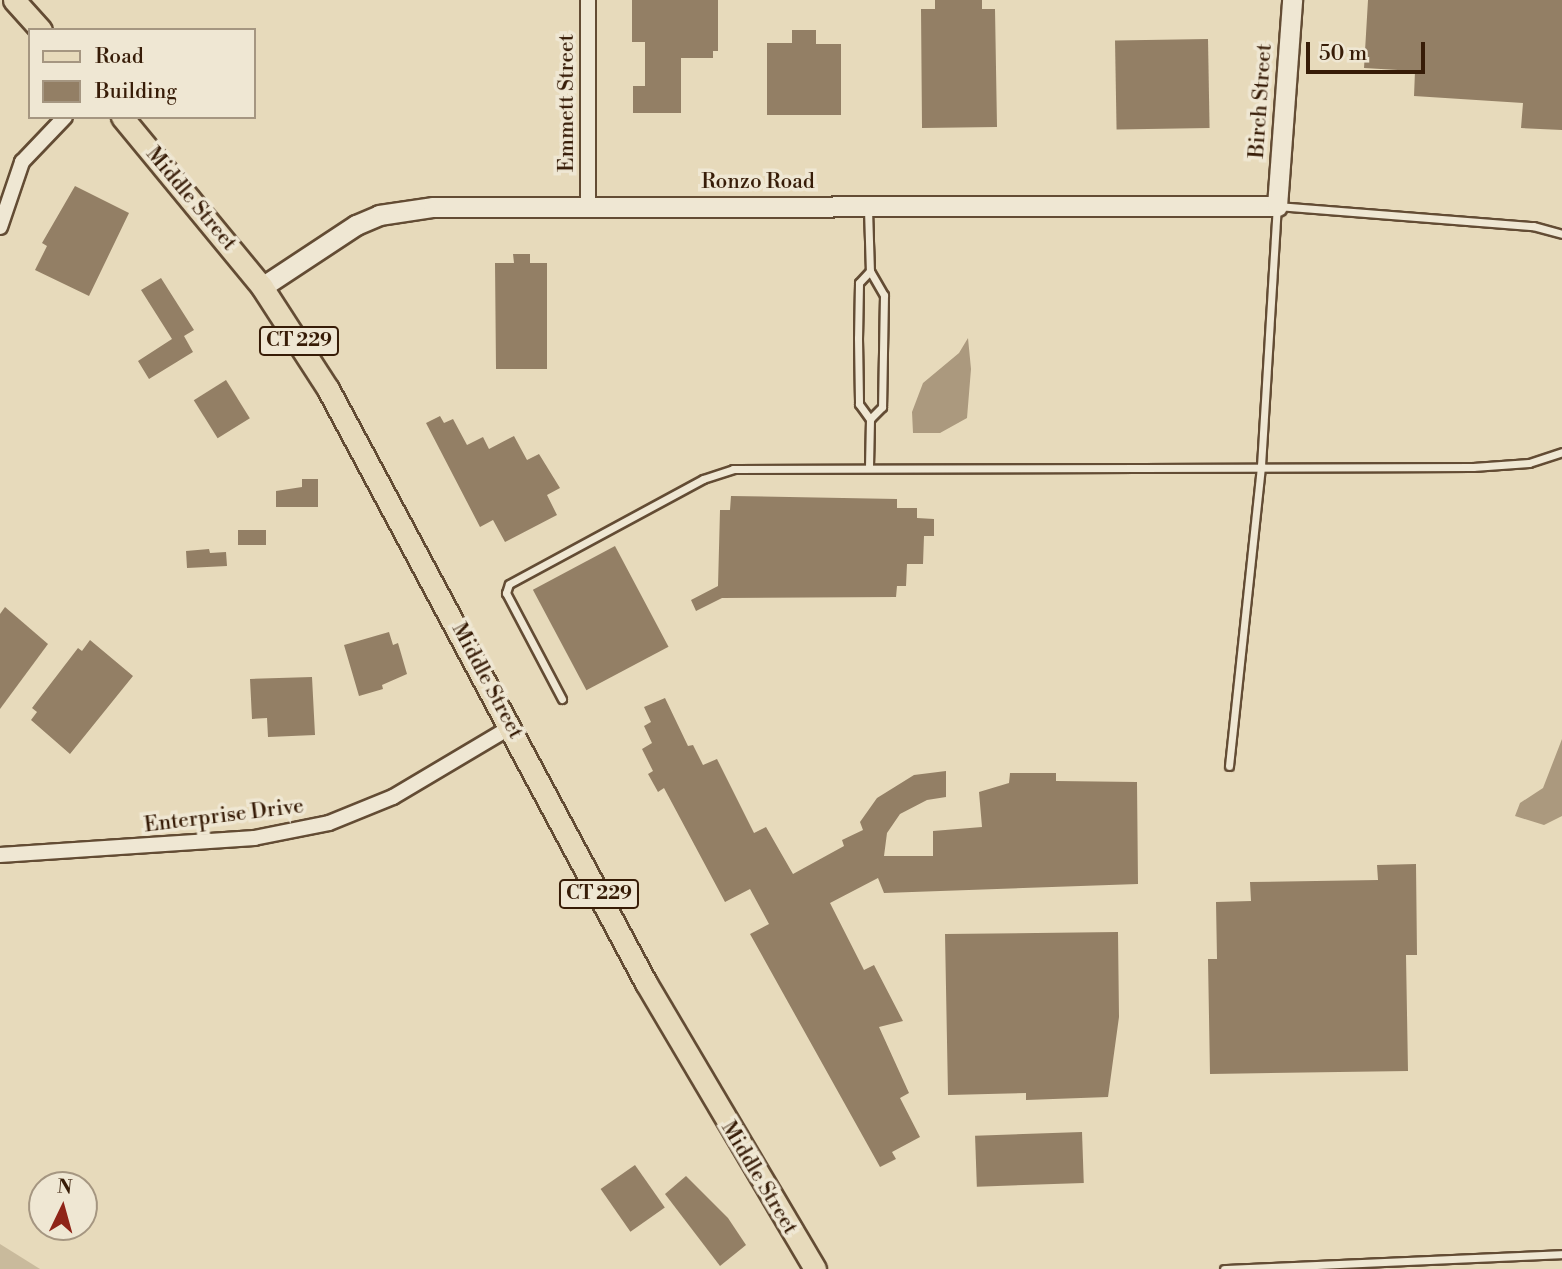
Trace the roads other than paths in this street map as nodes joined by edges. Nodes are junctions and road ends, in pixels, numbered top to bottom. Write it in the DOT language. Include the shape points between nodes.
graph roads {
  1 [pos="14,0"];
  2 [pos="588,0"];
  3 [pos="1292,0"];
  4 [pos="39,28"];
  5 [pos="63,119"];
  6 [pos="123,119"];
  7 [pos="867,204"];
  8 [pos="588,205"];
  9 [pos="1277,206"];
  10 [pos="0,227"];
  11 [pos="1562,234"];
  12 [pos="870,271"];
  13 [pos="262,287"];
  14 [pos="870,419"];
  15 [pos="1562,452"];
  16 [pos="1261,466"];
  17 [pos="869,468"];
  18 [pos="562,699"];
  19 [pos="511,727"];
  20 [pos="1229,766"];
  21 [pos="0,855"];
  22 [pos="1562,1254"];
  23 [pos="815,1269"];
  24 [pos="1224,1269"];
  1 -- 4 [label="main road"];
  2 -- 8 [label="street, Emmett Street"];
  3 -- 9 [label="main road, Birch Street"];
  5 -- 10 [label="street" via="22,162"];
  6 -- 13 [label="main road, Middle Street / CT 229"];
  7 -- 8 [label="main road, Ronzo Road"];
  7 -- 9 [label="main road, Ronzo Road"];
  7 -- 12 [label="lane"];
  8 -- 13 [label="main road, Ronzo Road" via="433,206 379,215 330,240"];
  9 -- 11 [label="lane" via="1533,226"];
  9 -- 16 [label="lane"];
  12 -- 14 [label="lane" via="859,283 858,338 859,404"];
  12 -- 14 [label="lane" via="884,295 882,407"];
  13 -- 19 [label="main road, Middle Street / CT 229" via="346,419"];
  14 -- 17 [label="lane"];
  15 -- 16 [label="lane" via="1511,466"];
  16 -- 17 [label="lane"];
  16 -- 20 [label="lane"];
  17 -- 18 [label="lane" via="733,469 703,479 509,584 506,593"];
  19 -- 21 [label="street, Enterprise Drive" via="486,746 393,797 328,823 254,838"];
  19 -- 23 [label="main road, Middle Street / CT 229" via="651,993"];
  22 -- 24 [label="lane"];
}
